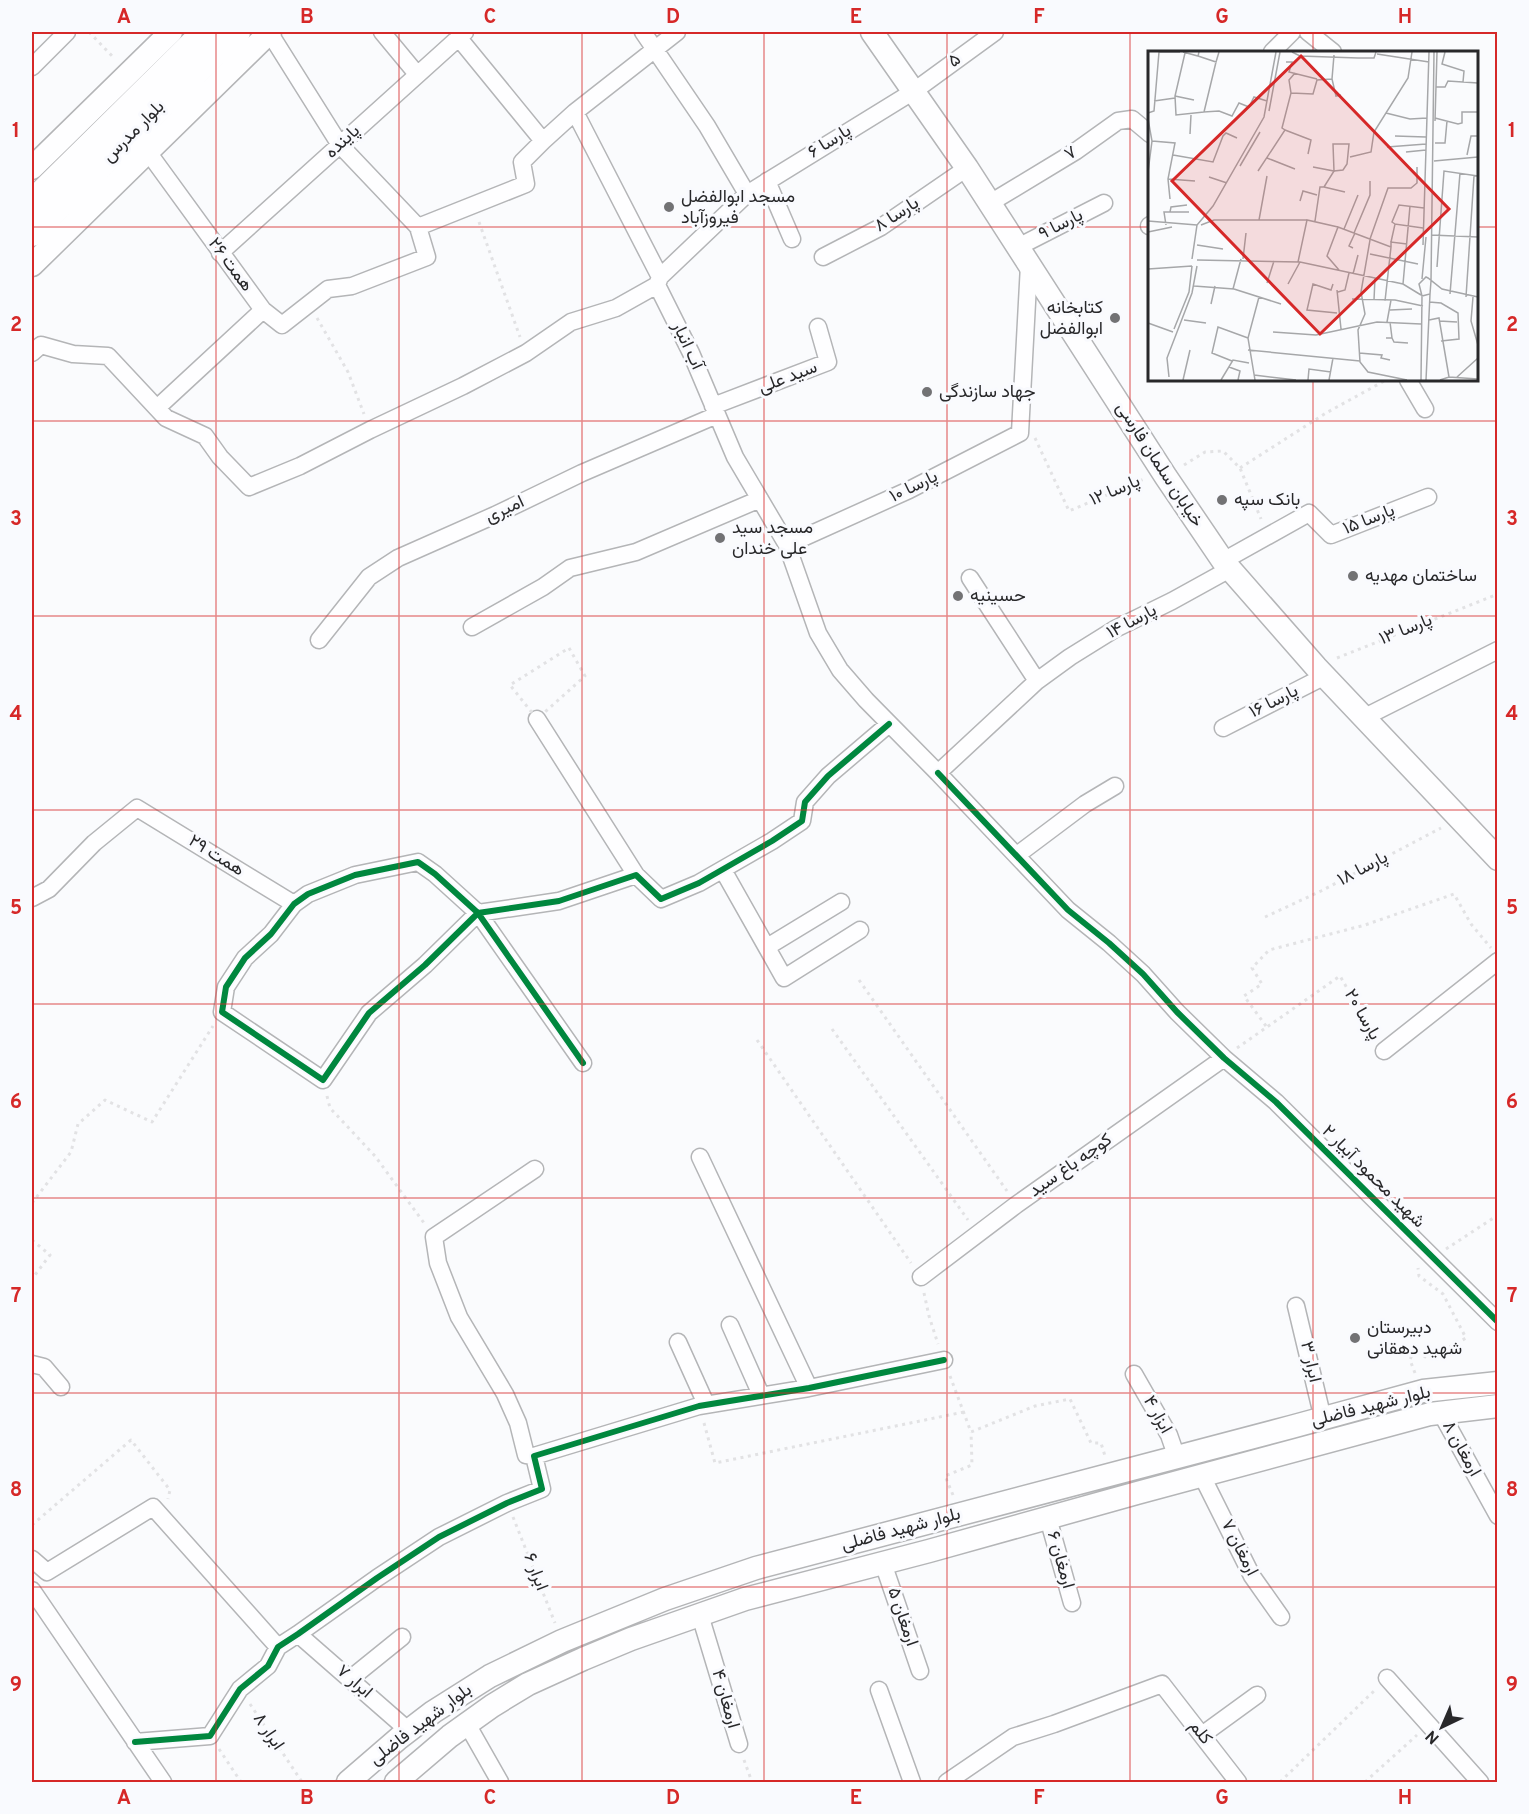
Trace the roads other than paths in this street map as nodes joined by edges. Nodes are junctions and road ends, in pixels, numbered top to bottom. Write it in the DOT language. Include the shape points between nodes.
graph roads {
  1 [pos="67,32"];
  2 [pos="171,32"];
  3 [pos="205,32"];
  4 [pos="237,32"];
  5 [pos="270,32"];
  6 [pos="382,32"];
  7 [pos="643,32"];
  8 [pos="676,32"];
  9 [pos="872,32"];
  10 [pos="995,32"];
  11 [pos="1292,32"];
  12 [pos="1308,32"];
  13 [pos="461,34"];
  14 [pos="653,50"];
  15 [pos="1273,51"];
  16 [pos="1332,51"];
  17 [pos="32,67"];
  18 [pos="416,73"];
  19 [pos="914,91"];
  20 [pos="575,112"];
  21 [pos="1148,133"];
  22 [pos="543,141"];
  23 [pos="340,145"];
  24 [pos="148,152"];
  25 [pos="32,168"];
  26 [pos="967,168"];
  27 [pos="767,181"];
  28 [pos="747,194"];
  29 [pos="32,203"];
  30 [pos="990,203"];
  31 [pos="1104,203"];
  32 [pos="418,227"];
  33 [pos="32,233"];
  34 [pos="792,238"];
  35 [pos="220,253"];
  36 [pos="1024,256"];
  37 [pos="823,257"];
  38 [pos="32,265"];
  39 [pos="658,281"];
  40 [pos="263,310"];
  41 [pos="818,327"];
  42 [pos="36,349"];
  43 [pos="1409,381"];
  44 [pos="157,408"];
  45 [pos="1425,409"];
  46 [pos="715,410"];
  47 [pos="1428,497"];
  48 [pos="760,499"];
  49 [pos="787,545"];
  50 [pos="1227,565"];
  51 [pos="970,578"];
  52 [pos="472,627"];
  53 [pos="319,640"];
  54 [pos="1497,651"];
  55 [pos="1321,672"];
  56 [pos="1037,681"];
  57 [pos="1363,718"];
  58 [pos="537,719"];
  59 [pos="889,724"];
  60 [pos="1223,728"];
  61 [pos="938,773"];
  62 [pos="1115,786"];
  63 [pos="1494,849"];
  64 [pos="1017,855"];
  65 [pos="723,870"];
  66 [pos="636,875"];
  67 [pos="32,898"];
  68 [pos="841,902"];
  69 [pos="294,904"];
  70 [pos="478,913"];
  71 [pos="860,930"];
  72 [pos="767,947"];
  73 [pos="1494,954"];
  74 [pos="1384,1051"];
  75 [pos="1224,1058"];
  76 [pos="583,1062"];
  77 [pos="700,1157"];
  78 [pos="535,1169"];
  79 [pos="921,1277"];
  80 [pos="1296,1306"];
  81 [pos="1497,1322"];
  82 [pos="730,1324"];
  83 [pos="678,1342"];
  84 [pos="944,1360"];
  85 [pos="32,1364"];
  86 [pos="1134,1374"];
  87 [pos="1491,1383"];
  88 [pos="61,1387"];
  89 [pos="809,1388"];
  90 [pos="761,1395"];
  91 [pos="703,1405"];
  92 [pos="1493,1407"];
  93 [pos="1441,1413"];
  94 [pos="1323,1419"];
  95 [pos="534,1455"];
  96 [pos="1177,1458"];
  97 [pos="1202,1476"];
  98 [pos="1497,1516"];
  99 [pos="1048,1518"];
  100 [pos="32,1559"];
  101 [pos="883,1563"];
  102 [pos="47,1572"];
  103 [pos="32,1589"];
  104 [pos="1072,1603"];
  105 [pos="700,1615"];
  106 [pos="1281,1617"];
  107 [pos="298,1634"];
  108 [pos="402,1637"];
  109 [pos="278,1647"];
  110 [pos="920,1671"];
  111 [pos="490,1676"];
  112 [pos="1387,1678"];
  113 [pos="350,1679"];
  114 [pos="879,1690"];
  115 [pos="1257,1695"];
  116 [pos="504,1699"];
  117 [pos="467,1724"];
  118 [pos="409,1731"];
  119 [pos="1202,1735"];
  120 [pos="135,1742"];
  121 [pos="738,1744"];
  122 [pos="163,1782"];
  123 [pos="348,1782"];
  124 [pos="396,1782"];
  125 [pos="500,1782"];
  126 [pos="912,1782"];
  127 [pos="947,1782"];
  128 [pos="1238,1782"];
  129 [pos="1480,1782"];
  1 -- 17 [label="street"];
  2 -- 25 [label="main road"];
  3 -- 29 [label="main road, بلوار مدرس"];
  4 -- 33 [label="main road, بلوار مدرس"];
  5 -- 23 [label="street"];
  5 -- 24 [label="main road"];
  6 -- 18 [label="street"];
  7 -- 14 [label="street"];
  8 -- 14 [label="street"];
  9 -- 19 [label="main road, خیابان سلمان فارسی"];
  10 -- 19 [label="street, ۵"];
  11 -- 15 [label="street"];
  12 -- 16 [label="street"];
  13 -- 18 [label="street, پاینده"];
  13 -- 22 [label="street"];
  14 -- 20 [label="street"];
  14 -- 28 [label="street" via="707,126"];
  18 -- 23 [label="street, پاینده"];
  19 -- 26 [label="main road, خیابان سلمان فارسی"];
  19 -- 27 [label="street, پارسا ۶"];
  20 -- 22 [label="street"];
  20 -- 39 [label="street, آب انبار"];
  21 -- 30 [label="street, ۷" via="1131,119 1118,121"];
  22 -- 32 [label="street" via="522,162 526,184"];
  23 -- 32 [label="street"];
  23 -- 35 [label="street, پاینده"];
  24 -- 35 [label="street, همت ۲۶"];
  24 -- 38 [label="main road"];
  26 -- 30 [label="main road, خیابان سلمان فارسی"];
  26 -- 37 [label="street, پارسا ۸" via="881,227"];
  27 -- 28 [label="street, پارسا ۶"];
  27 -- 34 [label="street"];
  28 -- 39 [label="street, پارسا ۶"];
  30 -- 36 [label="main road, خیابان سلمان فارسی"];
  31 -- 36 [label="street, پارسا ۹"];
  32 -- 40 [label="street, همت ۲۶" via="427,257 352,286 328,289 282,325"];
  35 -- 40 [label="street, همت ۲۶"];
  36 -- 49 [label="street, پارسا ۱۰" via="1020,433 909,490"];
  36 -- 50 [label="main road, خیابان سلمان فارسی"];
  39 -- 44 [label="street, پارسا ۶" via="616,308 572,322 526,353 463,386 249,487 206,436 166,418"];
  39 -- 46 [label="street, آب انبار"];
  40 -- 44 [label="street"];
  41 -- 46 [label="street, سید علی" via="828,362"];
  42 -- 44 [label="street" via="108,356"];
  43 -- 45 [label="street"];
  46 -- 48 [label="street" via="735,458"];
  46 -- 53 [label="street, امیری" via="398,558 369,577"];
  47 -- 50 [label="street, پارسا ۱۵" via="1331,535 1309,513"];
  48 -- 49 [label="street"];
  48 -- 52 [label="street" via="636,552 570,568"];
  49 -- 59 [label="street, شهید محمود آبیار ۲" via="818,633 840,669"];
  50 -- 55 [label="main road, خیابان سلمان فارسی"];
  50 -- 56 [label="street, پارسا ۱۴" via="1172,601 1115,629"];
  51 -- 56 [label="street"];
  54 -- 57 [label="street"];
  55 -- 57 [label="main road, خیابان سلمان فارسی"];
  55 -- 60 [label="street, پارسا ۱۶"];
  56 -- 61 [label="street, پارسا ۱۴"];
  57 -- 63 [label="main road, خیابان سلمان فارسی" via="1459,819"];
  58 -- 66 [label="street"];
  59 -- 61 [label="street, شهید محمود آبیار ۲"];
  59 -- 65 [label="street" via="828,776 805,802 802,821"];
  61 -- 64 [label="street, شهید محمود آبیار ۲"];
  62 -- 64 [label="street"];
  64 -- 75 [label="street, شهید محمود آبیار ۲" via="1068,910 1143,974"];
  65 -- 66 [label="street" via="661,899"];
  65 -- 72 [label="street"];
  66 -- 70 [label="street" via="559,901"];
  67 -- 69 [label="street, همت ۲۹" via="50,889 94,843 137,808"];
  68 -- 72 [label="street"];
  69 -- 70 [label="street" via="308,894 355,875 418,862"];
  69 -- 70 [label="street" via="271,934 245,958 226,987 222,1012 323,1080 369,1013"];
  70 -- 76 [label="street"];
  71 -- 72 [label="street" via="784,978"];
  73 -- 74 [label="street, پارسا ۲۰"];
  75 -- 79 [label="street, کوچه باغ سید"];
  75 -- 81 [label="street, شهید محمود آبیار ۲" via="1276,1102"];
  77 -- 89 [label="street"];
  78 -- 95 [label="street" via="434,1237 438,1263 459,1317 505,1394 526,1455"];
  80 -- 94 [label="street, ابرار ۳"];
  82 -- 90 [label="street"];
  83 -- 91 [label="street"];
  84 -- 89 [label="street"];
  85 -- 88 [label="street" via="44,1367"];
  86 -- 96 [label="street, ابزار ۴" via="1169,1435"];
  87 -- 92 [label="main road"];
  87 -- 94 [label="main road, بلوار شهید فاضلی" via="1423,1391"];
  89 -- 90 [label="street"];
  90 -- 91 [label="street"];
  91 -- 95 [label="street"];
  92 -- 93 [label="main road, بلوار شهید فاضلی"];
  93 -- 97 [label="main road, بلوار شهید فاضلی"];
  93 -- 98 [label="street, ارمغان ۸"];
  94 -- 96 [label="main road, بلوار شهید فاضلی"];
  95 -- 107 [label="street" via="542,1489 439,1538"];
  96 -- 111 [label="main road, بلوار شهید فاضلی" via="756,1568 665,1599 562,1641"];
  97 -- 99 [label="main road, بلوار شهید فاضلی"];
  97 -- 106 [label="street, ارمغان ۷" via="1252,1576"];
  99 -- 101 [label="main road, بلوار شهید فاضلی"];
  99 -- 104 [label="street, ارمغان ۶"];
  100 -- 102 [label="street"];
  101 -- 105 [label="main road, بلوار شهید فاضلی" via="745,1599"];
  101 -- 110 [label="street, ارمغان ۵"];
  102 -- 103 [label="street"];
  102 -- 109 [label="street" via="153,1507"];
  103 -- 120 [label="street"];
  105 -- 116 [label="main road, بلوار شهید فاضلی" via="592,1655"];
  105 -- 121 [label="street, ارمغان ۴"];
  107 -- 109 [label="street"];
  107 -- 113 [label="street, ابرار ۷"];
  108 -- 113 [label="street"];
  109 -- 120 [label="street" via="268,1666 240,1689 210,1736"];
  111 -- 116 [label="main road"];
  111 -- 118 [label="main road, بلوار شهید فاضلی"];
  112 -- 129 [label="street"];
  113 -- 118 [label="street, ابرار ۷"];
  114 -- 126 [label="street"];
  115 -- 119 [label="street"];
  116 -- 117 [label="main road, بلوار شهید فاضلی"];
  117 -- 124 [label="main road, بلوار شهید فاضلی"];
  117 -- 125 [label="street"];
  118 -- 123 [label="main road, بلوار شهید فاضلی"];
  119 -- 127 [label="street, کلم" via="1162,1684 1013,1737"];
  119 -- 128 [label="street, کلم"];
  120 -- 122 [label="street"];
}
